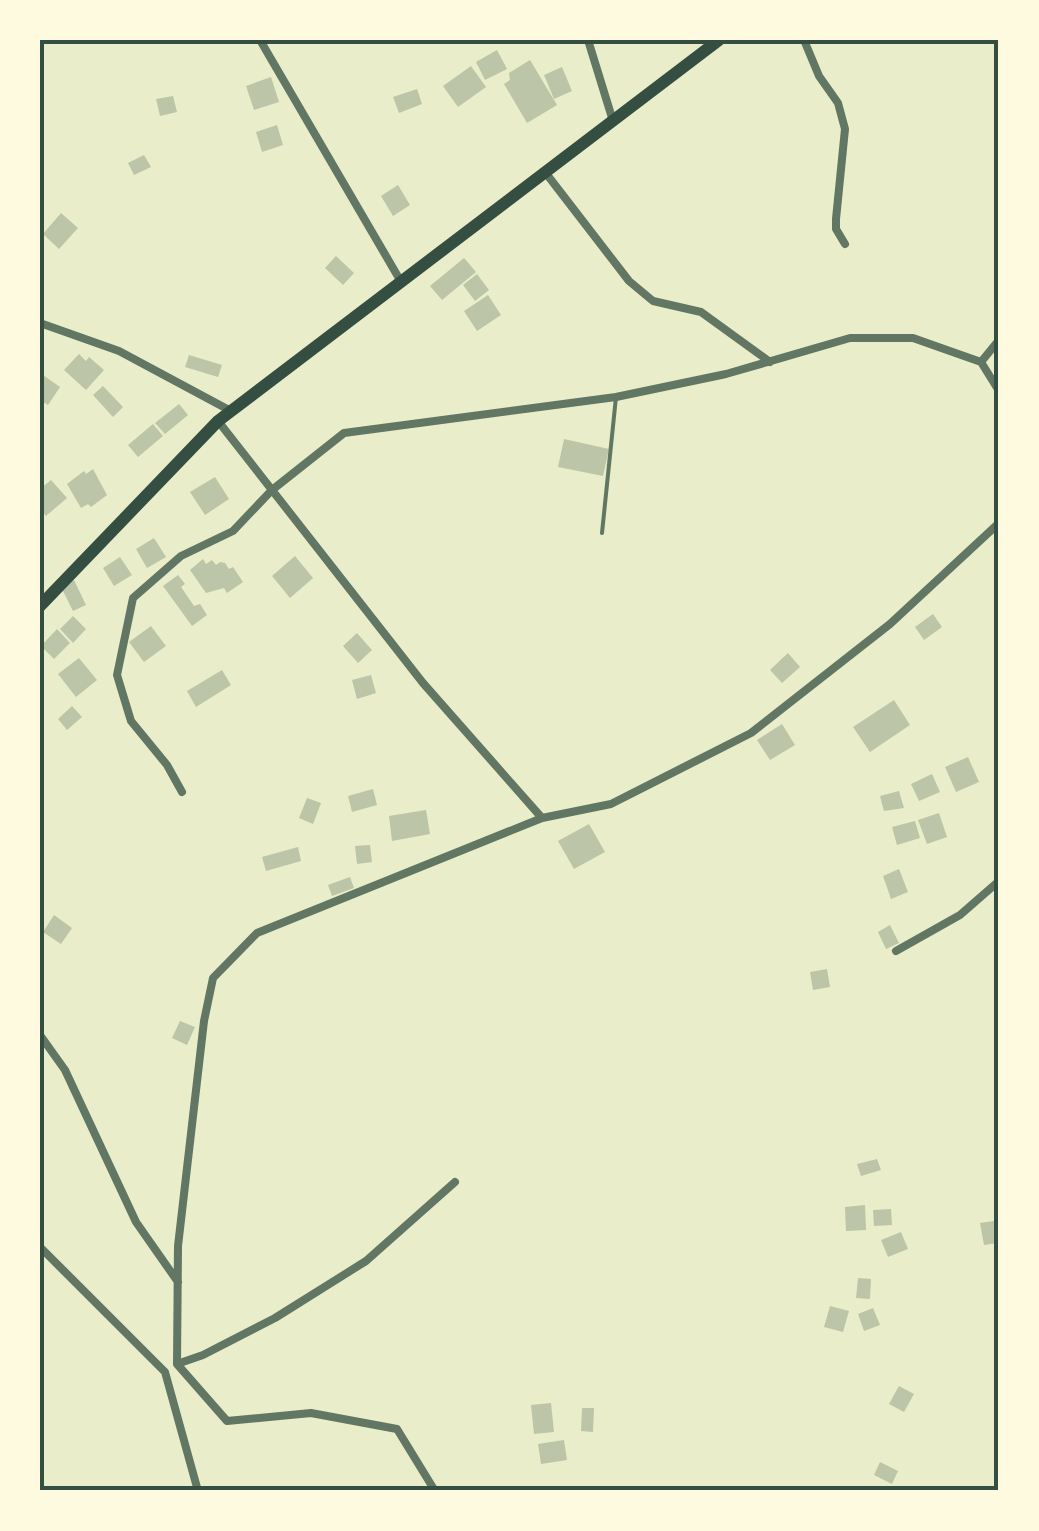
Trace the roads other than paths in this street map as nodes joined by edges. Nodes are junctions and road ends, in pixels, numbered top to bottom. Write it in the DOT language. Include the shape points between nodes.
graph roads {
  1 [pos="260,40"];
  2 [pos="588,40"];
  3 [pos="719,40"];
  4 [pos="804,40"];
  5 [pos="613,121"];
  6 [pos="545,172"];
  7 [pos="845,244"];
  8 [pos="400,280"];
  9 [pos="40,323"];
  10 [pos="999,340"];
  11 [pos="770,362"];
  12 [pos="981,362"];
  13 [pos="999,390"];
  14 [pos="616,396"];
  15 [pos="231,411"];
  16 [pos="218,421"];
  17 [pos="272,490"];
  18 [pos="999,524"];
  19 [pos="602,533"];
  20 [pos="40,606"];
  21 [pos="182,792"];
  22 [pos="542,818"];
  23 [pos="999,881"];
  24 [pos="896,951"];
  25 [pos="40,1035"];
  26 [pos="455,1182"];
  27 [pos="40,1248"];
  28 [pos="178,1282"];
  29 [pos="177,1364"];
  30 [pos="198,1491"];
  31 [pos="435,1491"];
  1 -- 8 [label="street"];
  2 -- 5 [label="street"];
  3 -- 5 [label="main road"];
  4 -- 7 [label="street" via="846,128 836,220"];
  5 -- 6 [label="main road"];
  6 -- 8 [label="main road"];
  6 -- 11 [label="street" via="629,281 654,301 701,312"];
  8 -- 15 [label="main road"];
  9 -- 15 [label="street" via="119,351"];
  10 -- 12 [label="street"];
  11 -- 12 [label="street" via="850,338 913,338"];
  11 -- 14 [label="street"];
  12 -- 13 [label="street"];
  14 -- 17 [label="street" via="344,433"];
  14 -- 19 [label="lane"];
  15 -- 16 [label="main road"];
  16 -- 17 [label="street"];
  16 -- 20 [label="main road"];
  17 -- 21 [label="street" via="232,531 181,556 133,598 118,674 131,722"];
  17 -- 22 [label="street" via="424,683"];
  18 -- 22 [label="street" via="890,624 751,733 611,804"];
  22 -- 28 [label="street" via="258,934 213,978"];
  23 -- 24 [label="street" via="960,915"];
  25 -- 28 [label="street" via="65,1070 136,1222"];
  26 -- 29 [label="street" via="366,1262 275,1318"];
  27 -- 30 [label="street" via="164,1372"];
  28 -- 29 [label="street"];
  29 -- 31 [label="street" via="227,1421 311,1413 396,1429"];
}
